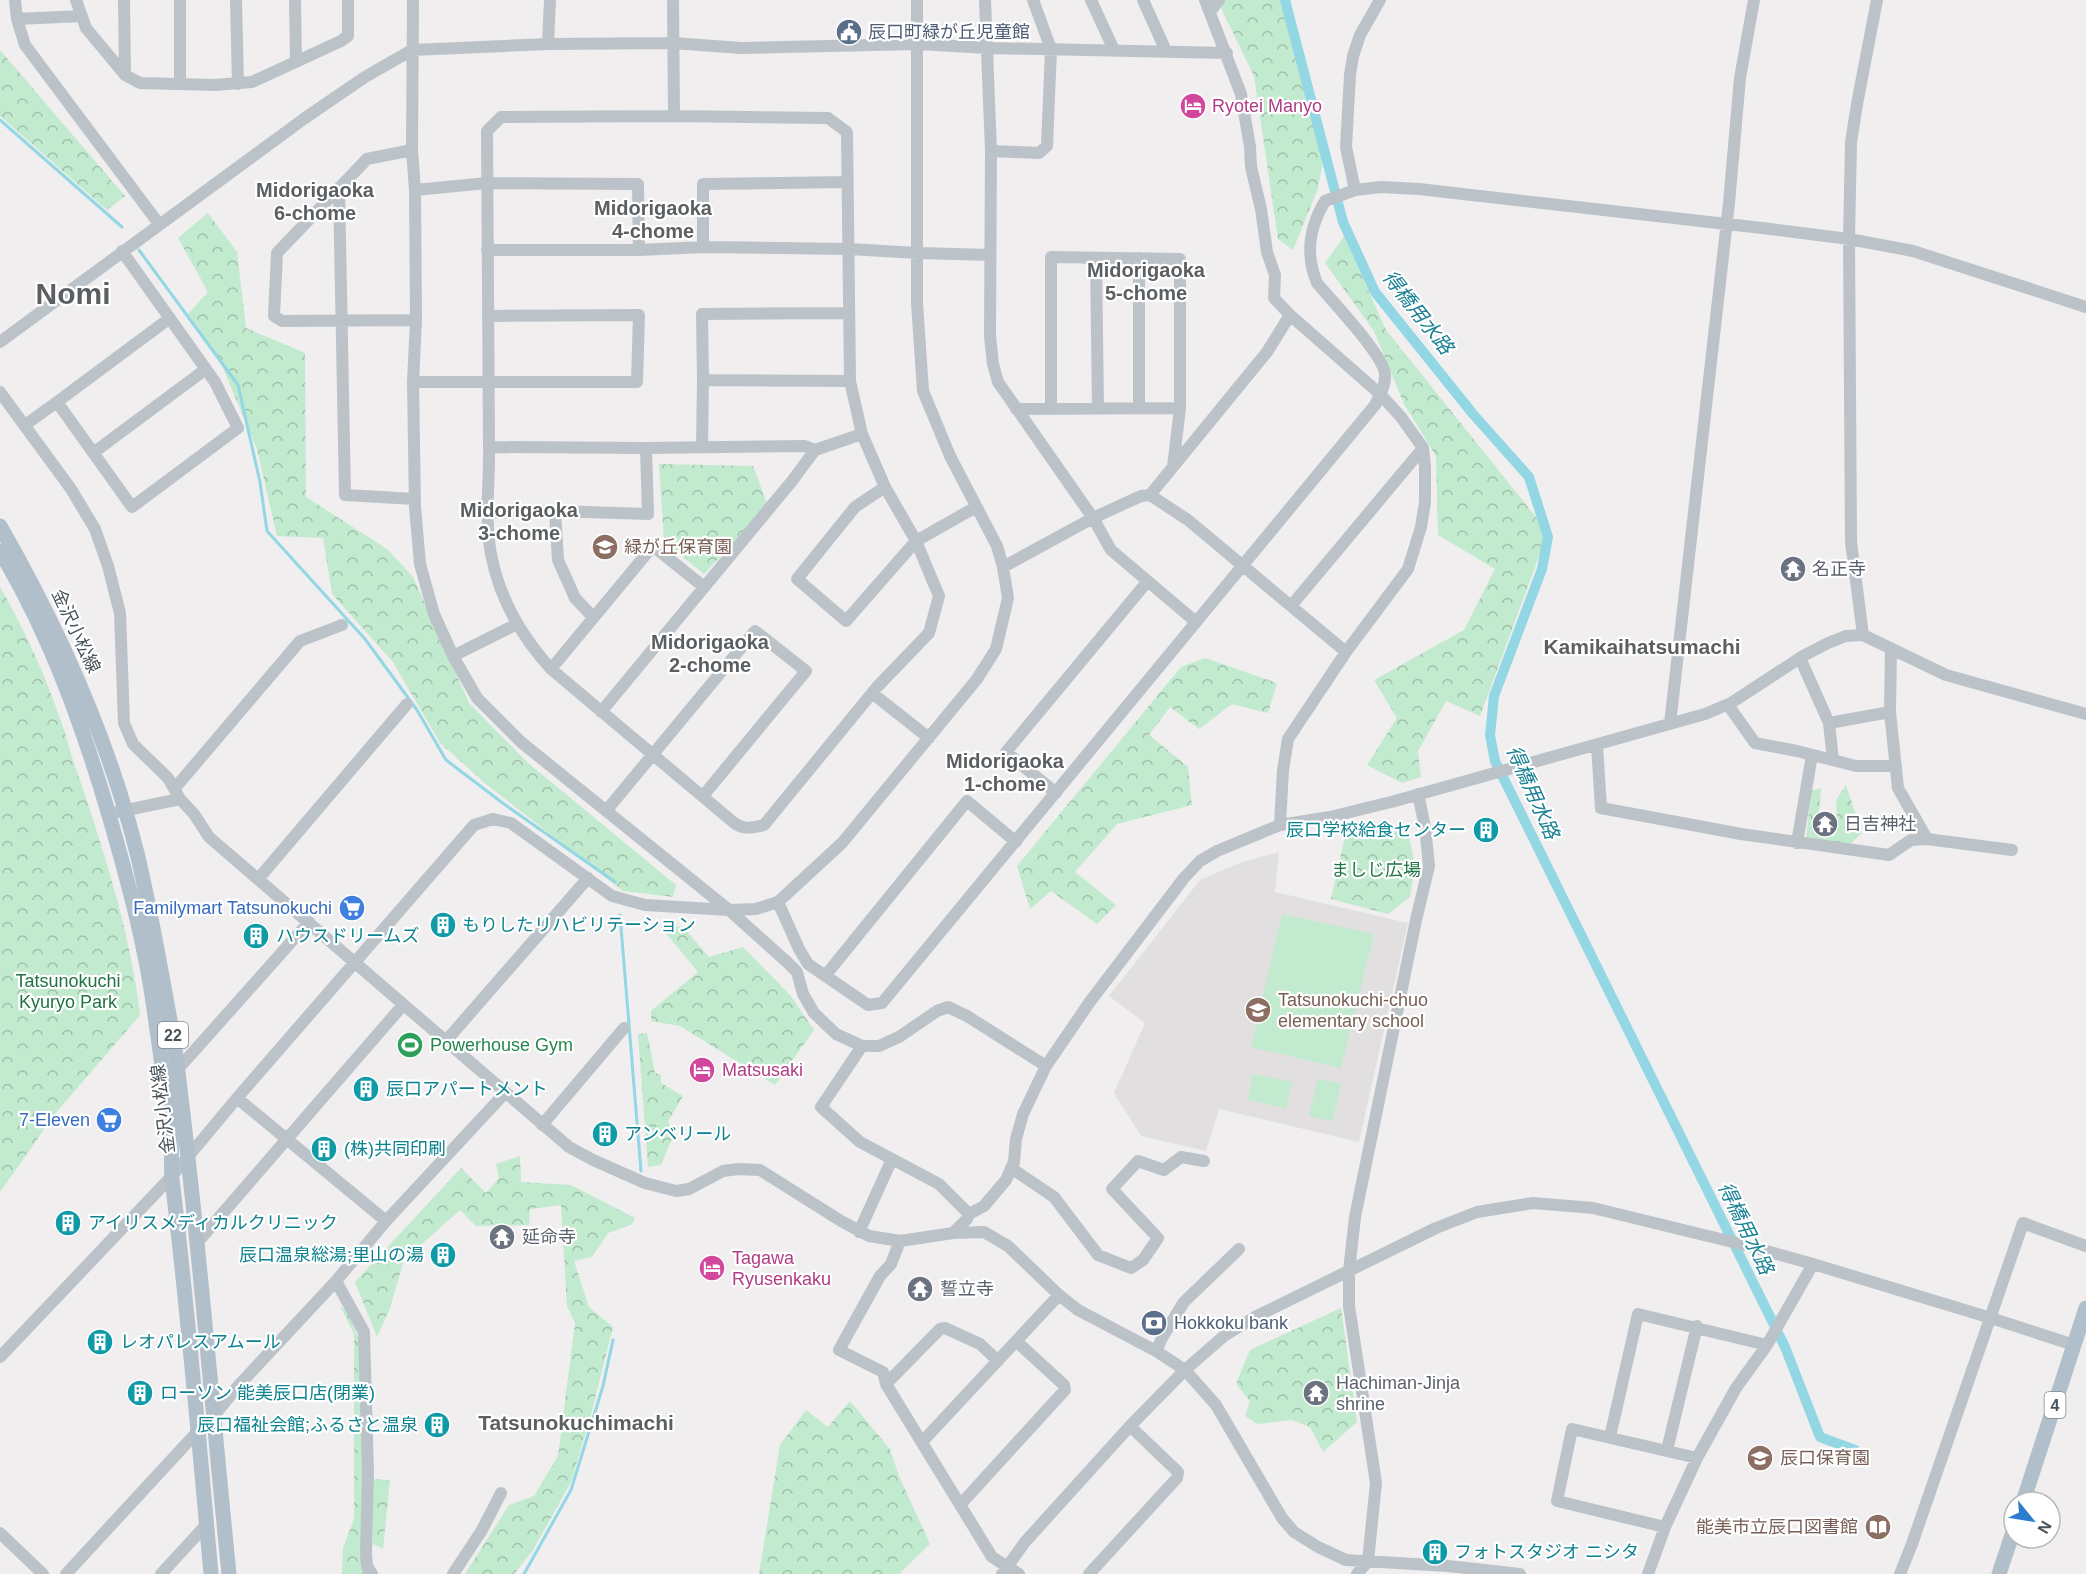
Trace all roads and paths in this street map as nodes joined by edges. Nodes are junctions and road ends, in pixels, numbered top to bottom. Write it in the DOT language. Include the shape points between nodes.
graph roads {
  1 [pos="15,0"];
  2 [pos="76,0"];
  3 [pos="124,0"];
  4 [pos="180,0"];
  5 [pos="236,0"];
  6 [pos="295,0"];
  7 [pos="348,0"];
  8 [pos="413,0"];
  9 [pos="550,0"];
  10 [pos="673,0"];
  11 [pos="917,0"];
  12 [pos="985,0"];
  13 [pos="1033,0"];
  14 [pos="1091,0"];
  15 [pos="1143,0"];
  16 [pos="1205,0"];
  17 [pos="1219,0"];
  18 [pos="1380,0"];
  19 [pos="1754,0"];
  20 [pos="1877,0"];
  21 [pos="1210,12"];
  22 [pos="82,16"];
  23 [pos="17,19"];
  24 [pos="673,43"];
  25 [pos="548,44"];
  26 [pos="918,44"];
  27 [pos="988,48"];
  28 [pos="1051,49"];
  29 [pos="412,50"];
  30 [pos="1114,50"];
  31 [pos="1166,51"];
  32 [pos="1227,53"];
  33 [pos="296,62"];
  34 [pos="125,75"];
  35 [pos="180,84"];
  36 [pos="238,84"];
  37 [pos="674,116"];
  38 [pos="412,150"];
  39 [pos="991,152"];
  40 [pos="848,182"];
  41 [pos="487,183"];
  42 [pos="339,189"];
  43 [pos="416,190"];
  44 [pos="1349,192"];
  45 [pos="159,224"];
  46 [pos="1726,225"];
  47 [pos="1849,239"];
  48 [pos="703,247"];
  49 [pos="849,249"];
  50 [pos="487,250"];
  51 [pos="639,250"];
  52 [pos="122,251"];
  53 [pos="918,254"];
  54 [pos="990,255"];
  55 [pos="1096,258"];
  56 [pos="1139,258"];
  57 [pos="2086,307"];
  58 [pos="848,313"];
  59 [pos="1290,315"];
  60 [pos="488,316"];
  61 [pos="170,318"];
  62 [pos="416,320"];
  63 [pos="343,321"];
  64 [pos="0,342"];
  65 [pos="206,369"];
  66 [pos="703,380"];
  67 [pos="850,381"];
  68 [pos="413,382"];
  69 [pos="488,382"];
  70 [pos="0,392"];
  71 [pos="1380,394"];
  72 [pos="57,402"];
  73 [pos="1098,408"];
  74 [pos="1139,408"];
  75 [pos="1180,408"];
  76 [pos="1016,409"];
  77 [pos="1051,409"];
  78 [pos="25,425"];
  79 [pos="862,434"];
  80 [pos="489,447"];
  81 [pos="702,447"];
  82 [pos="646,448"];
  83 [pos="1423,448"];
  84 [pos="815,450"];
  85 [pos="93,453"];
  86 [pos="1173,467"];
  87 [pos="885,487"];
  88 [pos="1150,495"];
  89 [pos="415,499"];
  90 [pos="976,507"];
  91 [pos="555,512"];
  92 [pos="488,513"];
  93 [pos="1093,518"];
  94 [pos="0,526"];
  95 [pos="916,541"];
  96 [pos="0,551"];
  97 [pos="1242,566"];
  98 [pos="1003,567"];
  99 [pos="1147,582"];
  100 [pos="704,587"];
  101 [pos="1291,606"];
  102 [pos="593,617"];
  103 [pos="1196,622"];
  104 [pos="517,624"];
  105 [pos="342,625"];
  106 [pos="1863,635"];
  107 [pos="1891,648"];
  108 [pos="1346,652"];
  109 [pos="453,656"];
  110 [pos="1800,658"];
  111 [pos="551,669"];
  112 [pos="872,693"];
  113 [pos="406,704"];
  114 [pos="1728,705"];
  115 [pos="601,712"];
  116 [pos="1890,712"];
  117 [pos="2086,714"];
  118 [pos="1829,723"];
  119 [pos="1670,724"];
  120 [pos="929,738"];
  121 [pos="1597,745"];
  122 [pos="652,754"];
  123 [pos="1812,755"];
  124 [pos="1833,760"];
  125 [pos="1896,766"];
  126 [pos="1056,793"];
  127 [pos="178,794"];
  128 [pos="1418,794"];
  129 [pos="703,796"];
  130 [pos="125,810"];
  131 [pos="606,811"];
  132 [pos="108,814"];
  133 [pos="1280,825"];
  134 [pos="1927,839"];
  135 [pos="1016,842"];
  136 [pos="1797,843"];
  137 [pos="2012,850"];
  138 [pos="259,878"];
  139 [pos="588,878"];
  140 [pos="778,902"];
  141 [pos="729,910"];
  142 [pos="309,922"];
  143 [pos="355,962"];
  144 [pos="825,976"];
  145 [pos="403,1005"];
  146 [pos="624,1028"];
  147 [pos="446,1042"];
  148 [pos="862,1046"];
  149 [pos="1046,1066"];
  150 [pos="178,1069"];
  151 [pos="505,1093"];
  152 [pos="237,1098"];
  153 [pos="542,1125"];
  154 [pos="288,1139"];
  155 [pos="188,1157"];
  156 [pos="892,1159"];
  157 [pos="1204,1161"];
  158 [pos="1011,1168"];
  159 [pos="172,1176"];
  160 [pos="969,1214"];
  161 [pos="386,1221"];
  162 [pos="859,1232"];
  163 [pos="953,1233"];
  164 [pos="900,1241"];
  165 [pos="196,1244"];
  166 [pos="2086,1245"];
  167 [pos="1239,1248"];
  168 [pos="1813,1264"];
  169 [pos="1349,1271"];
  170 [pos="336,1281"];
  171 [pos="1059,1295"];
  172 [pos="2086,1308"];
  173 [pos="1991,1318"];
  174 [pos="1697,1326"];
  175 [pos="1770,1340"];
  176 [pos="1017,1341"];
  177 [pos="2074,1345"];
  178 [pos="1156,1351"];
  179 [pos="0,1357"];
  180 [pos="998,1361"];
  181 [pos="1185,1370"];
  182 [pos="886,1384"];
  183 [pos="213,1417"];
  184 [pos="1130,1426"];
  185 [pos="198,1431"];
  186 [pos="1610,1437"];
  187 [pos="922,1442"];
  188 [pos="1667,1450"];
  189 [pos="1696,1458"];
  190 [pos="2027,1490"];
  191 [pos="501,1493"];
  192 [pos="960,1505"];
  193 [pos="206,1525"];
  194 [pos="1665,1527"];
  195 [pos="0,1533"];
  196 [pos="2007,1550"];
  197 [pos="1368,1561"];
  198 [pos="1004,1571"];
  199 [pos="43,1574"];
  200 [pos="66,1574"];
  201 [pos="161,1574"];
  202 [pos="211,1574"];
  203 [pos="229,1574"];
  204 [pos="372,1574"];
  205 [pos="453,1574"];
  206 [pos="1018,1574"];
  207 [pos="1089,1574"];
  208 [pos="1357,1574"];
  209 [pos="1520,1574"];
  210 [pos="1648,1574"];
  211 [pos="1900,1574"];
  212 [pos="1999,1574"];
  1 -- 23 [label="street"];
  2 -- 22 [label="street"];
  3 -- 34 [label="street"];
  4 -- 35 [label="street"];
  5 -- 36 [label="street"];
  6 -- 33 [label="street"];
  7 -- 33 [label="street" via="348,36"];
  8 -- 29 [label="street"];
  9 -- 25 [label="street"];
  10 -- 24 [label="street"];
  11 -- 26 [label="street"];
  12 -- 27 [label="street"];
  13 -- 28 [label="street"];
  14 -- 30 [label="street"];
  15 -- 31 [label="street"];
  16 -- 21 [label="street"];
  17 -- 21 [label="street"];
  18 -- 44 [label="street" via="1353,56 1347,147"];
  19 -- 46 [label="street" via="1740,78"];
  20 -- 47 [label="street" via="1851,142"];
  21 -- 32 [label="street"];
  22 -- 23 [label="street"];
  22 -- 34 [label="street" via="86,28"];
  23 -- 45 [label="street" via="25,45"];
  24 -- 25 [label="street"];
  24 -- 26 [label="street" via="741,48"];
  24 -- 37 [label="street"];
  25 -- 29 [label="street"];
  26 -- 27 [label="street"];
  26 -- 53 [label="street"];
  27 -- 28 [label="street"];
  27 -- 39 [label="street"];
  28 -- 30 [label="street"];
  28 -- 39 [label="street" via="1047,146 1039,153"];
  29 -- 38 [label="street"];
  29 -- 45 [label="street" via="305,118"];
  30 -- 31 [label="street"];
  31 -- 32 [label="street"];
  32 -- 59 [label="street" via="1241,94 1267,252 1275,275 1275,298"];
  33 -- 36 [label="street" via="252,82"];
  34 -- 35 [label="street" via="140,83"];
  35 -- 36 [label="street"];
  37 -- 40 [label="street" via="828,118 847,132"];
  37 -- 41 [label="street" via="501,117 487,131"];
  38 -- 42 [label="street" via="367,159"];
  38 -- 43 [label="street"];
  39 -- 54 [label="street"];
  40 -- 48 [label="street" via="703,184"];
  40 -- 49 [label="street"];
  41 -- 43 [label="street"];
  41 -- 50 [label="street"];
  41 -- 51 [label="street" via="638,184"];
  42 -- 63 [label="street"];
  42 -- 63 [label="street" via="277,253 274,316 282,321"];
  43 -- 62 [label="street"];
  44 -- 46 [label="street" via="1399,187"];
  44 -- 71 [label="street" via="1324,201 1315,217 1309,258 1317,283 1373,350 1385,372"];
  45 -- 52 [label="street"];
  46 -- 47 [label="street"];
  46 -- 119 [label="street"];
  47 -- 57 [label="street" via="1914,251"];
  47 -- 106 [label="street" via="1851,542"];
  48 -- 49 [label="street"];
  48 -- 51 [label="street"];
  49 -- 53 [label="street"];
  49 -- 58 [label="street"];
  50 -- 51 [label="street"];
  50 -- 60 [label="street"];
  52 -- 61 [label="street"];
  52 -- 64 [label="street"];
  53 -- 54 [label="street"];
  53 -- 90 [label="street" via="923,391"];
  54 -- 76 [label="street" via="993,364 998,382"];
  55 -- 56 [label="street"];
  55 -- 73 [label="street"];
  55 -- 77 [label="street" via="1051,257"];
  56 -- 74 [label="street"];
  56 -- 75 [label="street" via="1180,259"];
  58 -- 66 [label="street" via="702,314"];
  58 -- 67 [label="street"];
  59 -- 71 [label="street"];
  59 -- 86 [label="street" via="1267,352"];
  60 -- 69 [label="street"];
  60 -- 69 [label="street" via="639,315 638,382"];
  61 -- 65 [label="street"];
  61 -- 72 [label="street"];
  62 -- 63 [label="street"];
  62 -- 68 [label="street"];
  63 -- 89 [label="street" via="345,495"];
  65 -- 85 [label="street"];
  65 -- 85 [label="street" via="238,428 132,507"];
  66 -- 67 [label="street"];
  66 -- 81 [label="street"];
  67 -- 79 [label="street"];
  68 -- 69 [label="street"];
  68 -- 89 [label="street"];
  69 -- 80 [label="street"];
  70 -- 78 [label="street"];
  71 -- 83 [label="street"];
  71 -- 97 [label="street" via="1358,427"];
  72 -- 78 [label="street"];
  72 -- 85 [label="street"];
  73 -- 74 [label="street"];
  73 -- 77 [label="street"];
  74 -- 75 [label="street"];
  75 -- 86 [label="street"];
  76 -- 77 [label="street"];
  76 -- 93 [label="street"];
  78 -- 127 [label="street" via="95,529 120,613 124,723 133,744 168,778"];
  79 -- 84 [label="street"];
  79 -- 87 [label="street"];
  80 -- 82 [label="street"];
  80 -- 92 [label="street"];
  81 -- 82 [label="street"];
  81 -- 84 [label="street" via="805,446"];
  82 -- 91 [label="street" via="648,514"];
  83 -- 101 [label="street"];
  83 -- 108 [label="street" via="1425,502 1408,568"];
  84 -- 100 [label="street"];
  86 -- 88 [label="street"];
  87 -- 95 [label="street"];
  87 -- 95 [label="street" via="855,507 797,579 846,621"];
  88 -- 93 [label="street"];
  88 -- 97 [label="street" via="1188,520"];
  89 -- 109 [label="street" via="420,564 434,614"];
  90 -- 95 [label="street"];
  90 -- 98 [label="street" via="997,546"];
  91 -- 92 [label="street"];
  91 -- 102 [label="street" via="558,560 574,598"];
  92 -- 104 [label="street" via="491,554 501,590"];
  93 -- 98 [label="street"];
  93 -- 99 [label="street" via="1111,550"];
  94 -- 130 [label="main road, 金沢小松線 / 22" via="51,620 91,707"];
  95 -- 112 [label="street" via="939,596 935,616 929,633"];
  96 -- 132 [label="main road, 金沢小松線 / 22" via="48,644"];
  97 -- 101 [label="street"];
  97 -- 103 [label="street"];
  98 -- 120 [label="street" via="1008,598 996,650"];
  99 -- 103 [label="street"];
  99 -- 126 [label="street" via="1006,752"];
  100 -- 102 [label="street" via="653,546"];
  100 -- 115 [label="street"];
  101 -- 108 [label="street"];
  102 -- 111 [label="street"];
  103 -- 126 [label="street"];
  104 -- 109 [label="street"];
  104 -- 111 [label="street" via="531,648"];
  105 -- 127 [label="street" via="300,641"];
  106 -- 107 [label="street"];
  106 -- 110 [label="street" via="1846,636"];
  107 -- 116 [label="street"];
  107 -- 117 [label="street" via="1962,681"];
  108 -- 133 [label="street" via="1288,739"];
  109 -- 131 [label="street" via="477,698 521,742"];
  110 -- 114 [label="street"];
  110 -- 118 [label="street"];
  111 -- 115 [label="street"];
  112 -- 120 [label="street"];
  112 -- 129 [label="street" via="764,825 739,826"];
  113 -- 138 [label="street"];
  114 -- 119 [label="street"];
  114 -- 123 [label="street" via="1755,743"];
  115 -- 122 [label="street"];
  116 -- 118 [label="street"];
  116 -- 125 [label="street"];
  118 -- 124 [label="street"];
  119 -- 121 [label="street"];
  120 -- 140 [label="street" via="842,843"];
  121 -- 128 [label="street"];
  121 -- 136 [label="street" via="1601,808"];
  122 -- 129 [label="street"];
  122 -- 129 [label="street" via="755,631 806,671"];
  122 -- 131 [label="street"];
  123 -- 124 [label="street"];
  123 -- 136 [label="street"];
  124 -- 125 [label="street" via="1856,766"];
  125 -- 134 [label="street" via="1898,788"];
  126 -- 135 [label="street"];
  127 -- 130 [label="street"];
  127 -- 138 [label="street" via="209,837"];
  128 -- 133 [label="street" via="1330,818"];
  128 -- 169 [label="street" via="1429,866 1354,1217"];
  130 -- 132 [label="street"];
  130 -- 150 [label="main road, 金沢小松線 / 22"];
  131 -- 141 [label="street"];
  132 -- 159 [label="main road, 金沢小松線 / 22" via="128,878 156,1020"];
  133 -- 149 [label="street" via="1217,850 1200,861 1089,1003"];
  134 -- 136 [label="street" via="1911,840 1889,855"];
  134 -- 137 [label="street"];
  135 -- 144 [label="street" via="882,1003 868,1005"];
  135 -- 144 [label="street" via="967,801"];
  138 -- 142 [label="street"];
  139 -- 141 [label="street" via="612,896 645,905"];
  139 -- 143 [label="street" via="511,823 493,819 474,825"];
  139 -- 147 [label="street"];
  140 -- 141 [label="street" via="756,909"];
  140 -- 144 [label="street" via="808,964"];
  141 -- 148 [label="street" via="797,972 814,1014 848,1041"];
  142 -- 143 [label="street"];
  142 -- 150 [label="street"];
  143 -- 145 [label="street"];
  143 -- 152 [label="street"];
  145 -- 147 [label="street"];
  145 -- 154 [label="street"];
  146 -- 153 [label="street"];
  147 -- 151 [label="street"];
  148 -- 149 [label="street" via="879,1046 899,1037 948,1007"];
  148 -- 156 [label="street" via="822,1107 860,1142"];
  149 -- 158 [label="street" via="1023,1114"];
  150 -- 155 [label="main road, 金沢小松線 / 22"];
  151 -- 153 [label="street"];
  151 -- 161 [label="street"];
  152 -- 154 [label="street"];
  152 -- 155 [label="street"];
  153 -- 162 [label="street" via="593,1160 645,1183 676,1191 689,1190 723,1171 760,1170"];
  154 -- 161 [label="street"];
  154 -- 165 [label="street"];
  155 -- 159 [label="street"];
  155 -- 165 [label="main road, 金沢小松線 / 22"];
  156 -- 160 [label="street" via="939,1184"];
  156 -- 162 [label="street"];
  157 -- 158 [label="street" via="1181,1157 1164,1170 1138,1161 1112,1190 1158,1238 1143,1260 1131,1268 1098,1255 1054,1197"];
  158 -- 160 [label="street" via="996,1194"];
  159 -- 179 [label="street"];
  159 -- 185 [label="main road, 金沢小松線 / 22"];
  160 -- 163 [label="street"];
  161 -- 170 [label="street"];
  162 -- 164 [label="street"];
  163 -- 164 [label="street"];
  163 -- 171 [label="street" via="984,1232 1008,1246"];
  164 -- 182 [label="street" via="891,1264 874,1286 839,1350 883,1372"];
  165 -- 183 [label="main road, 金沢小松線 / 22"];
  166 -- 173 [label="street" via="2023,1223"];
  167 -- 178 [label="street" via="1185,1302"];
  168 -- 169 [label="street" via="1593,1208 1533,1203 1477,1212"];
  168 -- 173 [label="street"];
  168 -- 175 [label="street"];
  169 -- 181 [label="street" via="1255,1317 1224,1336"];
  169 -- 197 [label="street" via="1349,1306 1376,1484"];
  170 -- 183 [label="street"];
  170 -- 204 [label="street" via="364,1332 366,1554"];
  171 -- 176 [label="street"];
  171 -- 178 [label="street" via="1078,1310"];
  172 -- 177 [label="main road, 4"];
  173 -- 177 [label="street"];
  173 -- 211 [label="street"];
  174 -- 175 [label="street"];
  174 -- 186 [label="street" via="1638,1314"];
  174 -- 188 [label="street"];
  175 -- 189 [label="street" via="1736,1388"];
  176 -- 180 [label="street"];
  176 -- 192 [label="street" via="1065,1390"];
  177 -- 190 [label="main road, 4"];
  178 -- 181 [label="street"];
  180 -- 182 [label="street" via="980,1344 940,1329"];
  180 -- 187 [label="street"];
  181 -- 184 [label="street"];
  181 -- 197 [label="street" via="1216,1405 1294,1532 1346,1560"];
  182 -- 187 [label="street"];
  183 -- 185 [label="street"];
  183 -- 203 [label="main road, 金沢小松線 / 22"];
  184 -- 198 [label="street" via="1025,1542"];
  184 -- 207 [label="street" via="1178,1472 1177,1478"];
  185 -- 193 [label="main road, 金沢小松線 / 22"];
  185 -- 200 [label="street"];
  186 -- 188 [label="street"];
  186 -- 194 [label="street" via="1572,1429 1557,1502"];
  187 -- 192 [label="street"];
  188 -- 189 [label="street"];
  189 -- 194 [label="street"];
  191 -- 205 [label="street"];
  192 -- 198 [label="street"];
  193 -- 201 [label="street"];
  193 -- 202 [label="main road, 金沢小松線 / 22"];
  194 -- 210 [label="street"];
  195 -- 199 [label="street"];
  196 -- 212 [label="main road"];
  197 -- 208 [label="street"];
  197 -- 209 [label="street"];
  198 -- 206 [label="street"];
}
